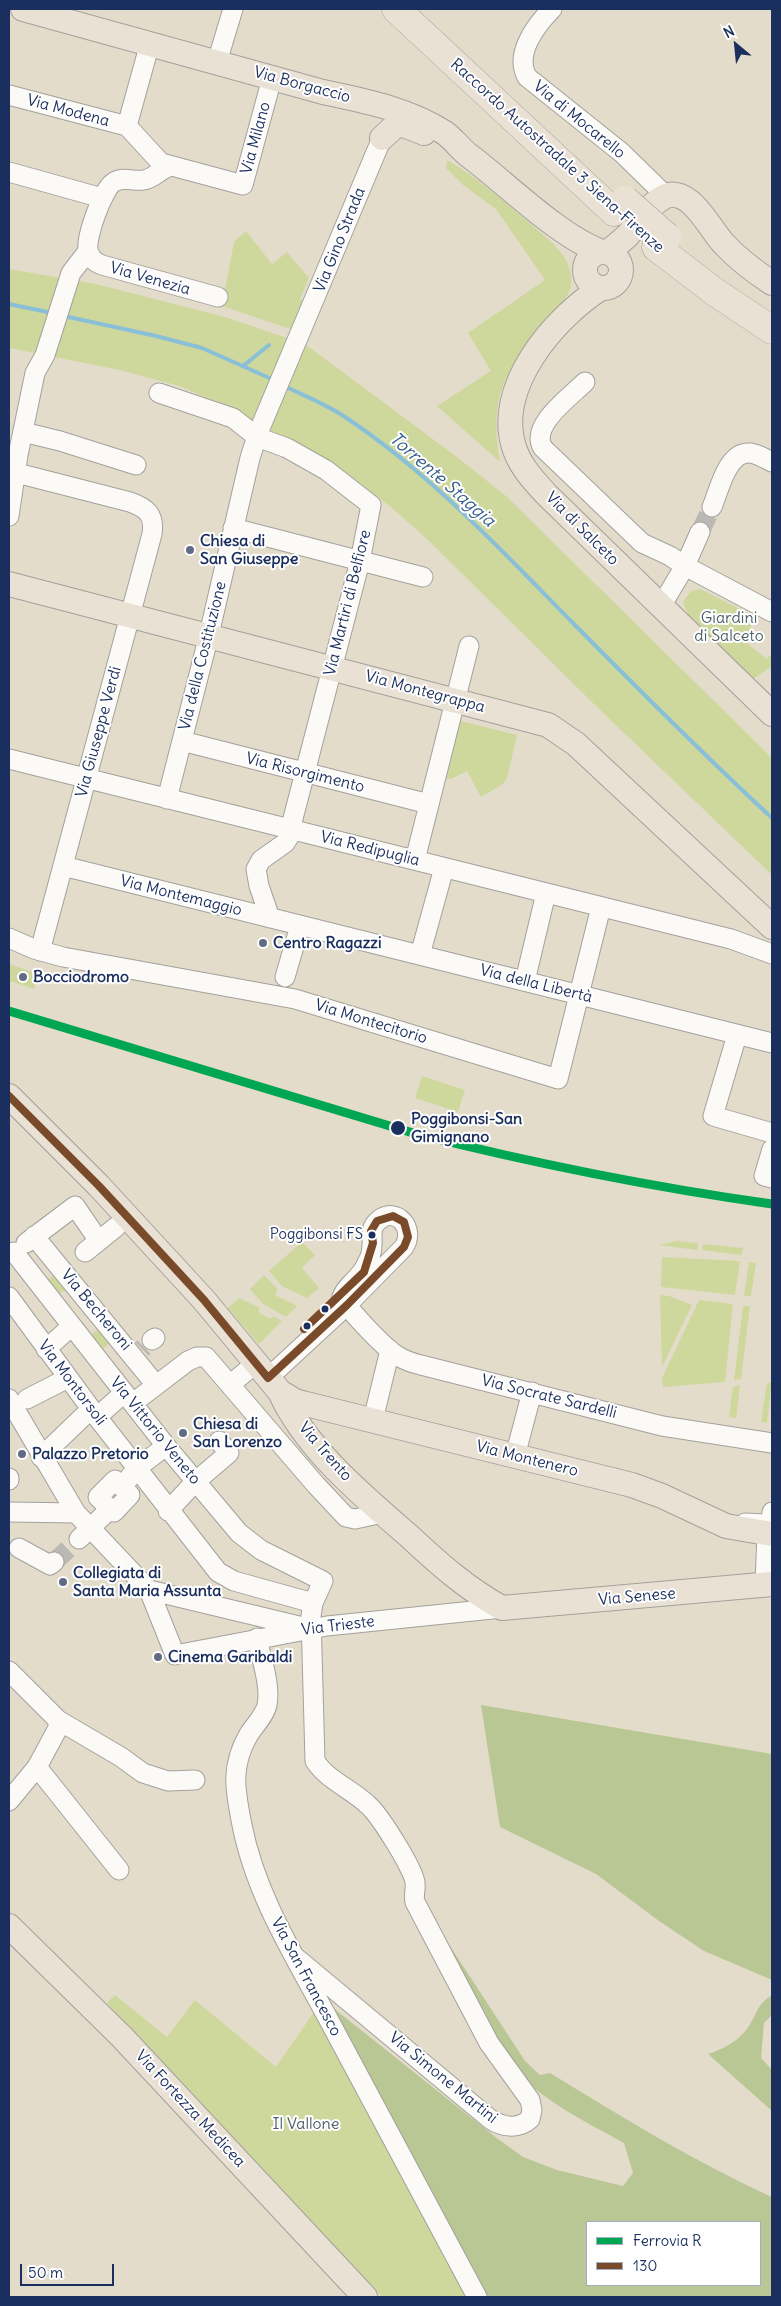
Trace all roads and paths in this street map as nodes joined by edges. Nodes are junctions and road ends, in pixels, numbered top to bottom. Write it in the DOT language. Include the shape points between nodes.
graph roads {
  1 [pos="23,9"];
  2 [pos="233,9"];
  3 [pos="396,9"];
  4 [pos="419,9"];
  5 [pos="552,9"];
  6 [pos="150,43"];
  7 [pos="218,62"];
  8 [pos="272,78"];
  9 [pos="323,92"];
  10 [pos="9,95"];
  11 [pos="127,126"];
  12 [pos="382,138"];
  13 [pos="466,153"];
  14 [pos="172,166"];
  15 [pos="9,172"];
  16 [pos="666,196"];
  17 [pos="102,198"];
  18 [pos="620,206"];
  19 [pos="551,222"];
  20 [pos="662,242"];
  21 [pos="88,251"];
  22 [pos="609,254"];
  23 [pos="590,277"];
  24 [pos="772,283"];
  25 [pos="218,298"];
  26 [pos="772,313"];
  27 [pos="772,330"];
  28 [pos="585,382"];
  29 [pos="159,393"];
  30 [pos="23,432"];
  31 [pos="259,432"];
  32 [pos="772,462"];
  33 [pos="136,465"];
  34 [pos="12,472"];
  35 [pos="712,507"];
  36 [pos="9,516"];
  37 [pos="233,528"];
  38 [pos="700,532"];
  39 [pos="360,561"];
  40 [pos="685,566"];
  41 [pos="423,577"];
  42 [pos="9,584"];
  43 [pos="661,606"];
  44 [pos="772,612"];
  45 [pos="130,616"];
  46 [pos="209,635"];
  47 [pos="469,646"];
  48 [pos="331,668"];
  49 [pos="456,700"];
  50 [pos="772,714"];
  51 [pos="182,741"];
  52 [pos="9,759"];
  53 [pos="304,773"];
  54 [pos="86,779"];
  55 [pos="166,799"];
  56 [pos="429,804"];
  57 [pos="292,830"];
  58 [pos="415,860"];
  59 [pos="63,866"];
  60 [pos="444,868"];
  61 [pos="546,893"];
  62 [pos="601,907"];
  63 [pos="270,918"];
  64 [pos="768,922"];
  65 [pos="300,926"];
  66 [pos="9,938"];
  67 [pos="731,940"];
  68 [pos="40,951"];
  69 [pos="772,954"];
  70 [pos="420,956"];
  71 [pos="285,976"];
  72 [pos="525,981"];
  73 [pos="578,995"];
  74 [pos="737,1034"];
  75 [pos="772,1043"];
  76 [pos="9,1096"];
  77 [pos="772,1133"];
  78 [pos="772,1148"];
  79 [pos="772,1178"];
  80 [pos="116,1227"];
  81 [pos="34,1236"];
  82 [pos="373,1243"];
  83 [pos="88,1250"];
  84 [pos="400,1250"];
  85 [pos="11,1254"];
  86 [pos="63,1271"];
  87 [pos="82,1294"];
  88 [pos="9,1297"];
  89 [pos="347,1305"];
  90 [pos="66,1319"];
  91 [pos="46,1349"];
  92 [pos="390,1350"];
  93 [pos="68,1378"];
  94 [pos="268,1378"];
  95 [pos="231,1384"];
  96 [pos="156,1385"];
  97 [pos="532,1392"];
  98 [pos="128,1398"];
  99 [pos="15,1404"];
  100 [pos="318,1407"];
  101 [pos="94,1413"];
  102 [pos="373,1420"];
  103 [pos="300,1424"];
  104 [pos="219,1441"];
  105 [pos="772,1443"];
  106 [pos="166,1446"];
  107 [pos="515,1456"];
  108 [pos="41,1457"];
  109 [pos="137,1468"];
  110 [pos="195,1482"];
  111 [pos="168,1510"];
  112 [pos="9,1512"];
  113 [pos="76,1513"];
  114 [pos="383,1513"];
  115 [pos="770,1527"];
  116 [pos="85,1534"];
  117 [pos="19,1548"];
  118 [pos="54,1562"];
  119 [pos="227,1579"];
  120 [pos="769,1584"];
  121 [pos="149,1590"];
  122 [pos="313,1603"];
  123 [pos="218,1608"];
  124 [pos="502,1608"];
  125 [pos="307,1627"];
  126 [pos="257,1638"];
  127 [pos="9,1671"];
  128 [pos="58,1720"];
  129 [pos="250,1733"];
  130 [pos="222,1763"];
  131 [pos="37,1767"];
  132 [pos="195,1780"];
  133 [pos="9,1801"];
  134 [pos="119,1870"];
  135 [pos="9,1926"];
  136 [pos="294,1956"];
  137 [pos="366,2297"];
  138 [pos="477,2297"];
  1 -- 6 [label="main road, Via Borgaccio"];
  2 -- 7 [label="street"];
  3 -- 18 [label="highway, Raccordo Autostradale 3 Siena-Firenze"];
  4 -- 18 [label="highway, Raccordo Autostradale 3 Siena-Firenze"];
  5 -- 16 [label="street, Via di Mocarello" via="537,27 525,50 522,66 527,77 622,154"];
  6 -- 7 [label="main road, Via Borgaccio"];
  6 -- 11 [label="street"];
  7 -- 8 [label="main road, Via Borgaccio"];
  8 -- 9 [label="main road, Via Borgaccio"];
  8 -- 14 [label="street, Via Milano" via="243,185"];
  9 -- 12 [label="main road" via="377,114"];
  9 -- 13 [label="main road, Via Borgaccio" via="378,104 414,117 445,134"];
  10 -- 11 [label="street, Via Modena"];
  11 -- 14 [label="street" via="155,158"];
  12 -- 13 [label="main road" via="392,128 404,124"];
  12 -- 31 [label="street, Via Gino Strada"];
  13 -- 19 [label="main road, Via Borgaccio"];
  14 -- 17 [label="street" via="146,179 116,180"];
  15 -- 17 [label="street"];
  16 -- 22 [label="main road" via="656,202"];
  16 -- 24 [label="main road" via="681,197 695,206 724,245"];
  17 -- 21 [label="street"];
  18 -- 20 [label="highway, Raccordo Autostradale 3 Siena-Firenze"];
  19 -- 22 [label="main road, Via Borgaccio" via="585,244"];
  19 -- 23 [label="main road, Via Borgaccio"];
  20 -- 26 [label="highway, Raccordo Autostradale 3 Siena-Firenze"];
  20 -- 27 [label="highway, Raccordo Autostradale 3 Siena-Firenze" via="715,292"];
  21 -- 25 [label="street, Via Venezia" via="93,260 102,265"];
  21 -- 30 [label="street" via="70,277 46,355 35,373"];
  22 -- 23 [label="main road" via="597,253 588,259"];
  22 -- 23 [label="main road" via="621,266 620,277 612,286"];
  23 -- 43 [label="main road, Via di Salceto" via="573,309 530,360 520,379 510,416 511,437 514,450 532,479"];
  28 -- 40 [label="street" via="543,425 539,434 541,445 639,540"];
  29 -- 31 [label="street" via="232,418"];
  30 -- 33 [label="street"];
  30 -- 34 [label="street"];
  31 -- 37 [label="street, Via della Costituzione"];
  31 -- 39 [label="street, Via Martiri di Belfiore" via="316,464 371,505"];
  32 -- 35 [label="street" via="750,453 737,457 729,466"];
  34 -- 36 [label="street"];
  34 -- 45 [label="street, Via Giuseppe Verdi" via="118,498 149,512 153,521 152,534"];
  37 -- 39 [label="street"];
  37 -- 46 [label="street, Via della Costituzione"];
  38 -- 40 [label="street"];
  39 -- 41 [label="street"];
  39 -- 48 [label="street, Via Martiri di Belfiore"];
  40 -- 43 [label="street"];
  40 -- 44 [label="street"];
  42 -- 45 [label="main road, Via Montegrappa"];
  43 -- 50 [label="main road, Via di Salceto"];
  45 -- 46 [label="main road, Via Montegrappa"];
  45 -- 54 [label="street, Via Giuseppe Verdi"];
  46 -- 48 [label="main road, Via Montegrappa"];
  46 -- 51 [label="street, Via della Costituzione"];
  47 -- 49 [label="street"];
  48 -- 49 [label="main road, Via Montegrappa"];
  48 -- 53 [label="street, Via Martiri di Belfiore"];
  49 -- 56 [label="street"];
  49 -- 64 [label="main road, Via Montegrappa" via="538,722 564,734"];
  51 -- 53 [label="street, Via Risorgimento"];
  51 -- 55 [label="street, Via della Costituzione"];
  52 -- 54 [label="street, Via Redipuglia"];
  53 -- 56 [label="street, Via Risorgimento"];
  53 -- 57 [label="street, Via Martiri di Belfiore"];
  54 -- 55 [label="street, Via Redipuglia"];
  54 -- 59 [label="street, Via Giuseppe Verdi"];
  55 -- 57 [label="street, Via Redipuglia"];
  56 -- 58 [label="street"];
  57 -- 58 [label="street, Via Redipuglia"];
  57 -- 63 [label="street" via="286,843 262,860 256,869"];
  58 -- 60 [label="street, Via Redipuglia"];
  59 -- 63 [label="street, Via Montemaggio"];
  59 -- 68 [label="street, Via Giuseppe Verdi"];
  60 -- 61 [label="street, Via Redipuglia"];
  60 -- 70 [label="street"];
  61 -- 62 [label="street, Via Redipuglia"];
  61 -- 72 [label="street"];
  62 -- 67 [label="street, Via Redipuglia"];
  62 -- 73 [label="street, Via Montecitorio"];
  63 -- 65 [label="street, Via Montemaggio"];
  64 -- 67 [label="street, Via Redipuglia" via="755,938"];
  65 -- 70 [label="street, Via della Libertà"];
  65 -- 71 [label="street"];
  66 -- 68 [label="street, Via Montecitorio"];
  67 -- 69 [label="street, Via Redipuglia"];
  68 -- 73 [label="street, Via Montecitorio" via="287,997 558,1080"];
  70 -- 72 [label="street, Via della Libertà"];
  72 -- 73 [label="street, Via della Libertà"];
  73 -- 74 [label="street, Via della Libertà"];
  74 -- 75 [label="street, Via della Libertà"];
  74 -- 77 [label="street" via="713,1116"];
  76 -- 94 [label="main road, Via Trento" via="204,1300"];
  78 -- 79 [label="street" via="764,1176"];
  80 -- 83 [label="street"];
  81 -- 83 [label="street" via="75,1206"];
  81 -- 85 [label="street"];
  81 -- 86 [label="street, Via Becheroni"];
  82 -- 84 [label="street" via="382,1252"];
  82 -- 84 [label="street" via="373,1226 382,1218 393,1216 404,1222 408,1232 407,1242"];
  82 -- 89 [label="street" via="364,1272 343,1294"];
  83 -- 86 [label="street"];
  84 -- 89 [label="street"];
  85 -- 90 [label="street, Via Vittorio Veneto"];
  86 -- 87 [label="street, Via Becheroni"];
  87 -- 90 [label="street"];
  87 -- 96 [label="street, Via Becheroni" via="146,1346"];
  88 -- 91 [label="street, Via Montorsoli"];
  89 -- 92 [label="street, Via Socrate Sardelli"];
  89 -- 94 [label="street"];
  90 -- 91 [label="street"];
  90 -- 98 [label="street, Via Vittorio Veneto"];
  91 -- 93 [label="street, Via Montorsoli"];
  92 -- 97 [label="street, Via Socrate Sardelli" via="415,1363"];
  92 -- 102 [label="street"];
  93 -- 99 [label="street"];
  93 -- 101 [label="street, Via Montorsoli"];
  94 -- 95 [label="street"];
  94 -- 100 [label="main road, Via Montenero" via="295,1401"];
  94 -- 103 [label="main road, Via Trento"];
  95 -- 96 [label="street" via="210,1359 200,1356 185,1362"];
  95 -- 114 [label="street" via="346,1517 355,1519"];
  96 -- 98 [label="street"];
  97 -- 105 [label="street, Via Socrate Sardelli" via="662,1426"];
  97 -- 107 [label="street"];
  98 -- 101 [label="street"];
  98 -- 106 [label="street, Via Vittorio Veneto"];
  99 -- 108 [label="street"];
  100 -- 102 [label="main road, Via Montenero"];
  100 -- 103 [label="main road" via="305,1412"];
  101 -- 108 [label="street"];
  101 -- 109 [label="street, Via Montorsoli"];
  102 -- 107 [label="main road, Via Montenero"];
  103 -- 114 [label="main road, Via Trento" via="334,1467"];
  104 -- 110 [label="street" via="229,1454"];
  106 -- 109 [label="street"];
  106 -- 110 [label="street, Via Vittorio Veneto"];
  107 -- 115 [label="main road, Via Montenero" via="645,1490 726,1526"];
  108 -- 113 [label="street"];
  109 -- 111 [label="street, Via Montorsoli"];
  109 -- 116 [label="street" via="122,1487 115,1480 98,1497 110,1509"];
  110 -- 111 [label="street"];
  110 -- 122 [label="street, Via Vittorio Veneto" via="249,1542 322,1581"];
  111 -- 119 [label="street, Via Montorsoli" via="214,1569"];
  112 -- 113 [label="street"];
  113 -- 116 [label="street"];
  114 -- 124 [label="main road, Via Trento" via="453,1575"];
  115 -- 120 [label="street"];
  116 -- 121 [label="street"];
  117 -- 118 [label="street" via="50,1565"];
  119 -- 122 [label="street"];
  119 -- 123 [label="street"];
  120 -- 124 [label="main road, Via Senese"];
  121 -- 123 [label="street"];
  121 -- 126 [label="street, Via Trieste" via="175,1655"];
  122 -- 125 [label="street"];
  123 -- 125 [label="street"];
  124 -- 125 [label="street, Via Trieste"];
  125 -- 126 [label="street, Via Trieste"];
  125 -- 136 [label="street, Via Simone Martini" via="316,1761 375,1812 393,1838 416,1884 413,1890 415,1902 452,1975 497,2056 530,2100 532,2113 528,2122 508,2126 490,2119"];
  126 -- 129 [label="street, Via San Francesco" via="267,1703"];
  127 -- 128 [label="street"];
  128 -- 131 [label="street" via="58,1728"];
  128 -- 132 [label="street" via="151,1777 176,1782"];
  129 -- 130 [label="street"];
  129 -- 136 [label="street, Via San Francesco" via="235,1767 241,1822 257,1876"];
  131 -- 133 [label="street"];
  131 -- 134 [label="street"];
  135 -- 137 [label="main road, Via Fortezza Medicea" via="122,2037"];
  136 -- 138 [label="street, Via San Francesco"];
}
